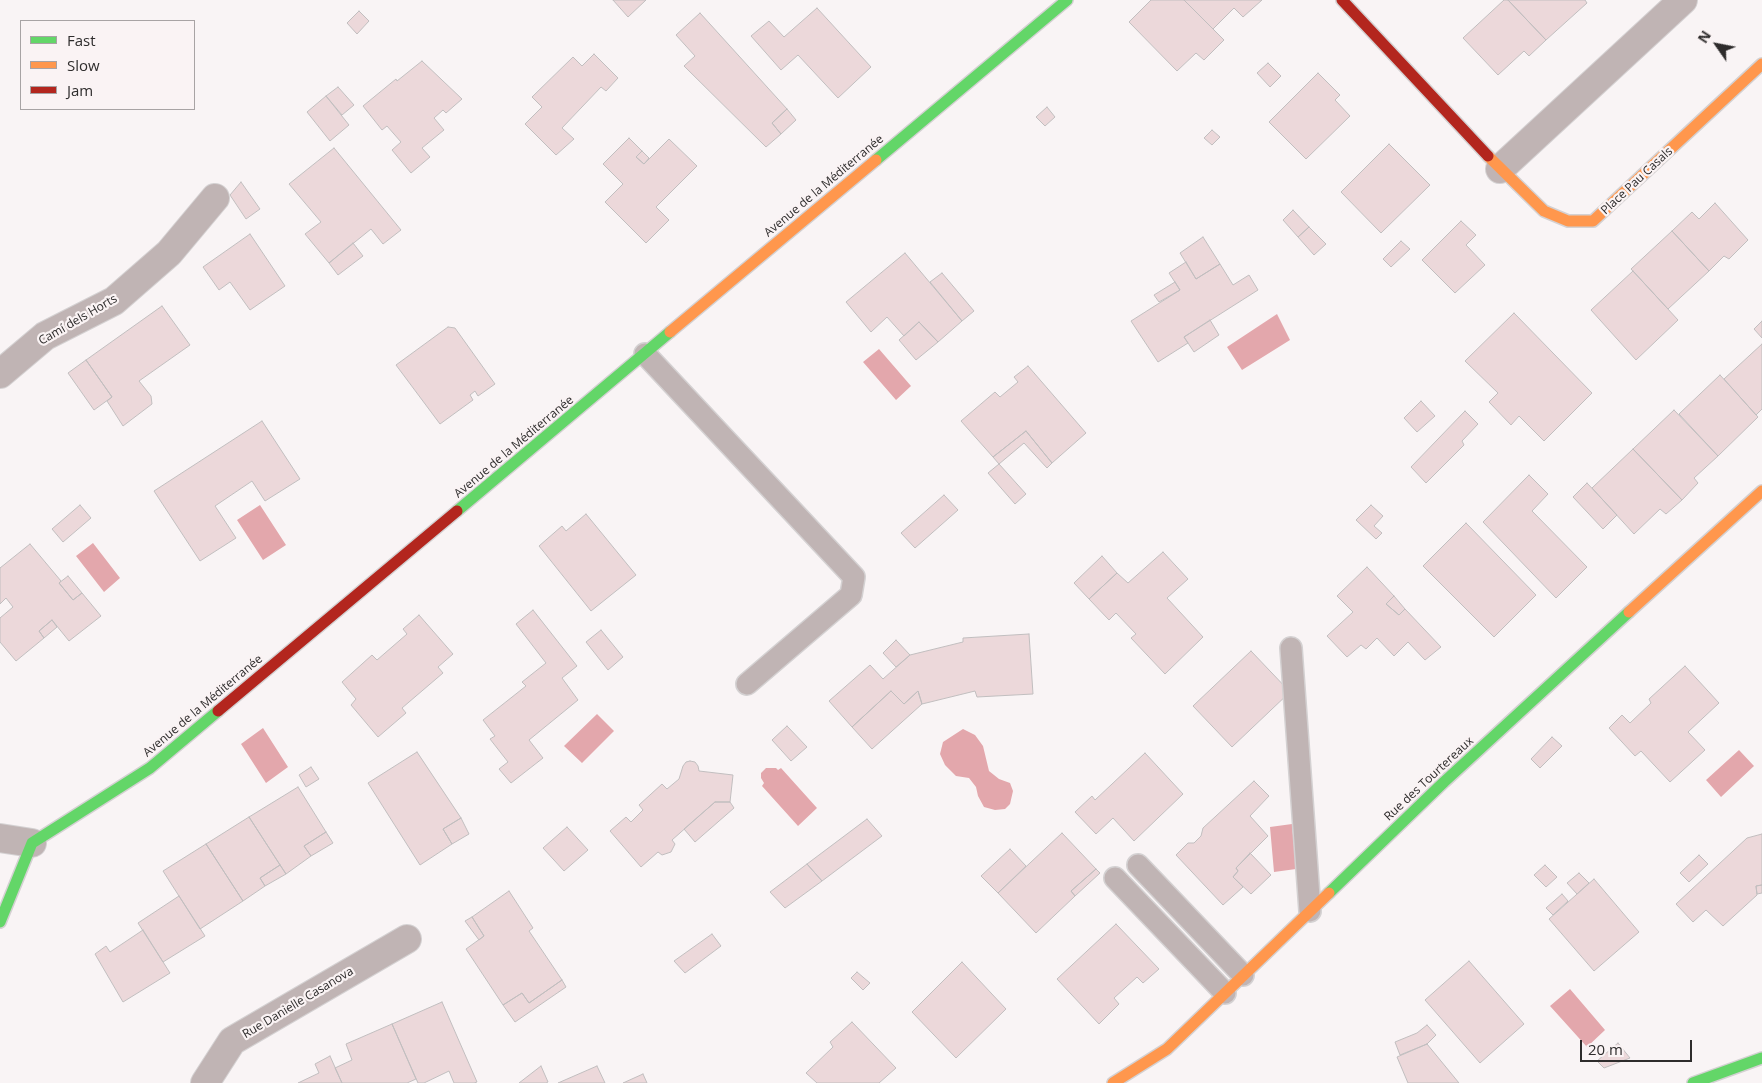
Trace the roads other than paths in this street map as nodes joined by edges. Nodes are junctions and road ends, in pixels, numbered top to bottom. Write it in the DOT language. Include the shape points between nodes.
graph roads {
  1 [pos="1066,0"];
  2 [pos="1342,0"];
  3 [pos="1683,0"];
  4 [pos="1762,64"];
  5 [pos="1500,169"];
  6 [pos="216,198"];
  7 [pos="645,354"];
  8 [pos="0,374"];
  9 [pos="1762,492"];
  10 [pos="1291,648"];
  11 [pos="748,684"];
  12 [pos="0,838"];
  13 [pos="32,843"];
  14 [pos="1138,865"];
  15 [pos="1114,878"];
  16 [pos="1310,911"];
  17 [pos="0,922"];
  18 [pos="407,939"];
  19 [pos="1243,975"];
  20 [pos="1225,993"];
  21 [pos="1762,1058"];
  22 [pos="205,1083"];
  23 [pos="1113,1083"];
  24 [pos="1693,1083"];
  1 -- 7 [label="street, Avenue de la Méditerranée"];
  2 -- 5 [label="street, Place Pau Casals"];
  3 -- 5 [label="street"];
  4 -- 5 [label="street, Place Pau Casals" via="1594,221 1568,222 1544,211"];
  6 -- 8 [label="street, Camí dels Horts" via="169,252 114,301 45,336"];
  7 -- 11 [label="lane" via="854,577 851,595"];
  7 -- 13 [label="street, Avenue de la Méditerranée" via="150,768"];
  9 -- 16 [label="street, Rue des Tourtereaux" via="1451,775"];
  10 -- 16 [label="lane"];
  12 -- 13 [label="street"];
  13 -- 17 [label="street"];
  14 -- 19 [label="lane"];
  15 -- 20 [label="lane"];
  16 -- 19 [label="street, Rue des Tourtereaux"];
  18 -- 22 [label="street, Rue Danielle Casanova" via="232,1041"];
  19 -- 20 [label="street, Rue des Tourtereaux"];
  20 -- 23 [label="street, Rue des Tourtereaux" via="1166,1049"];
  21 -- 24 [label="street"];
}
